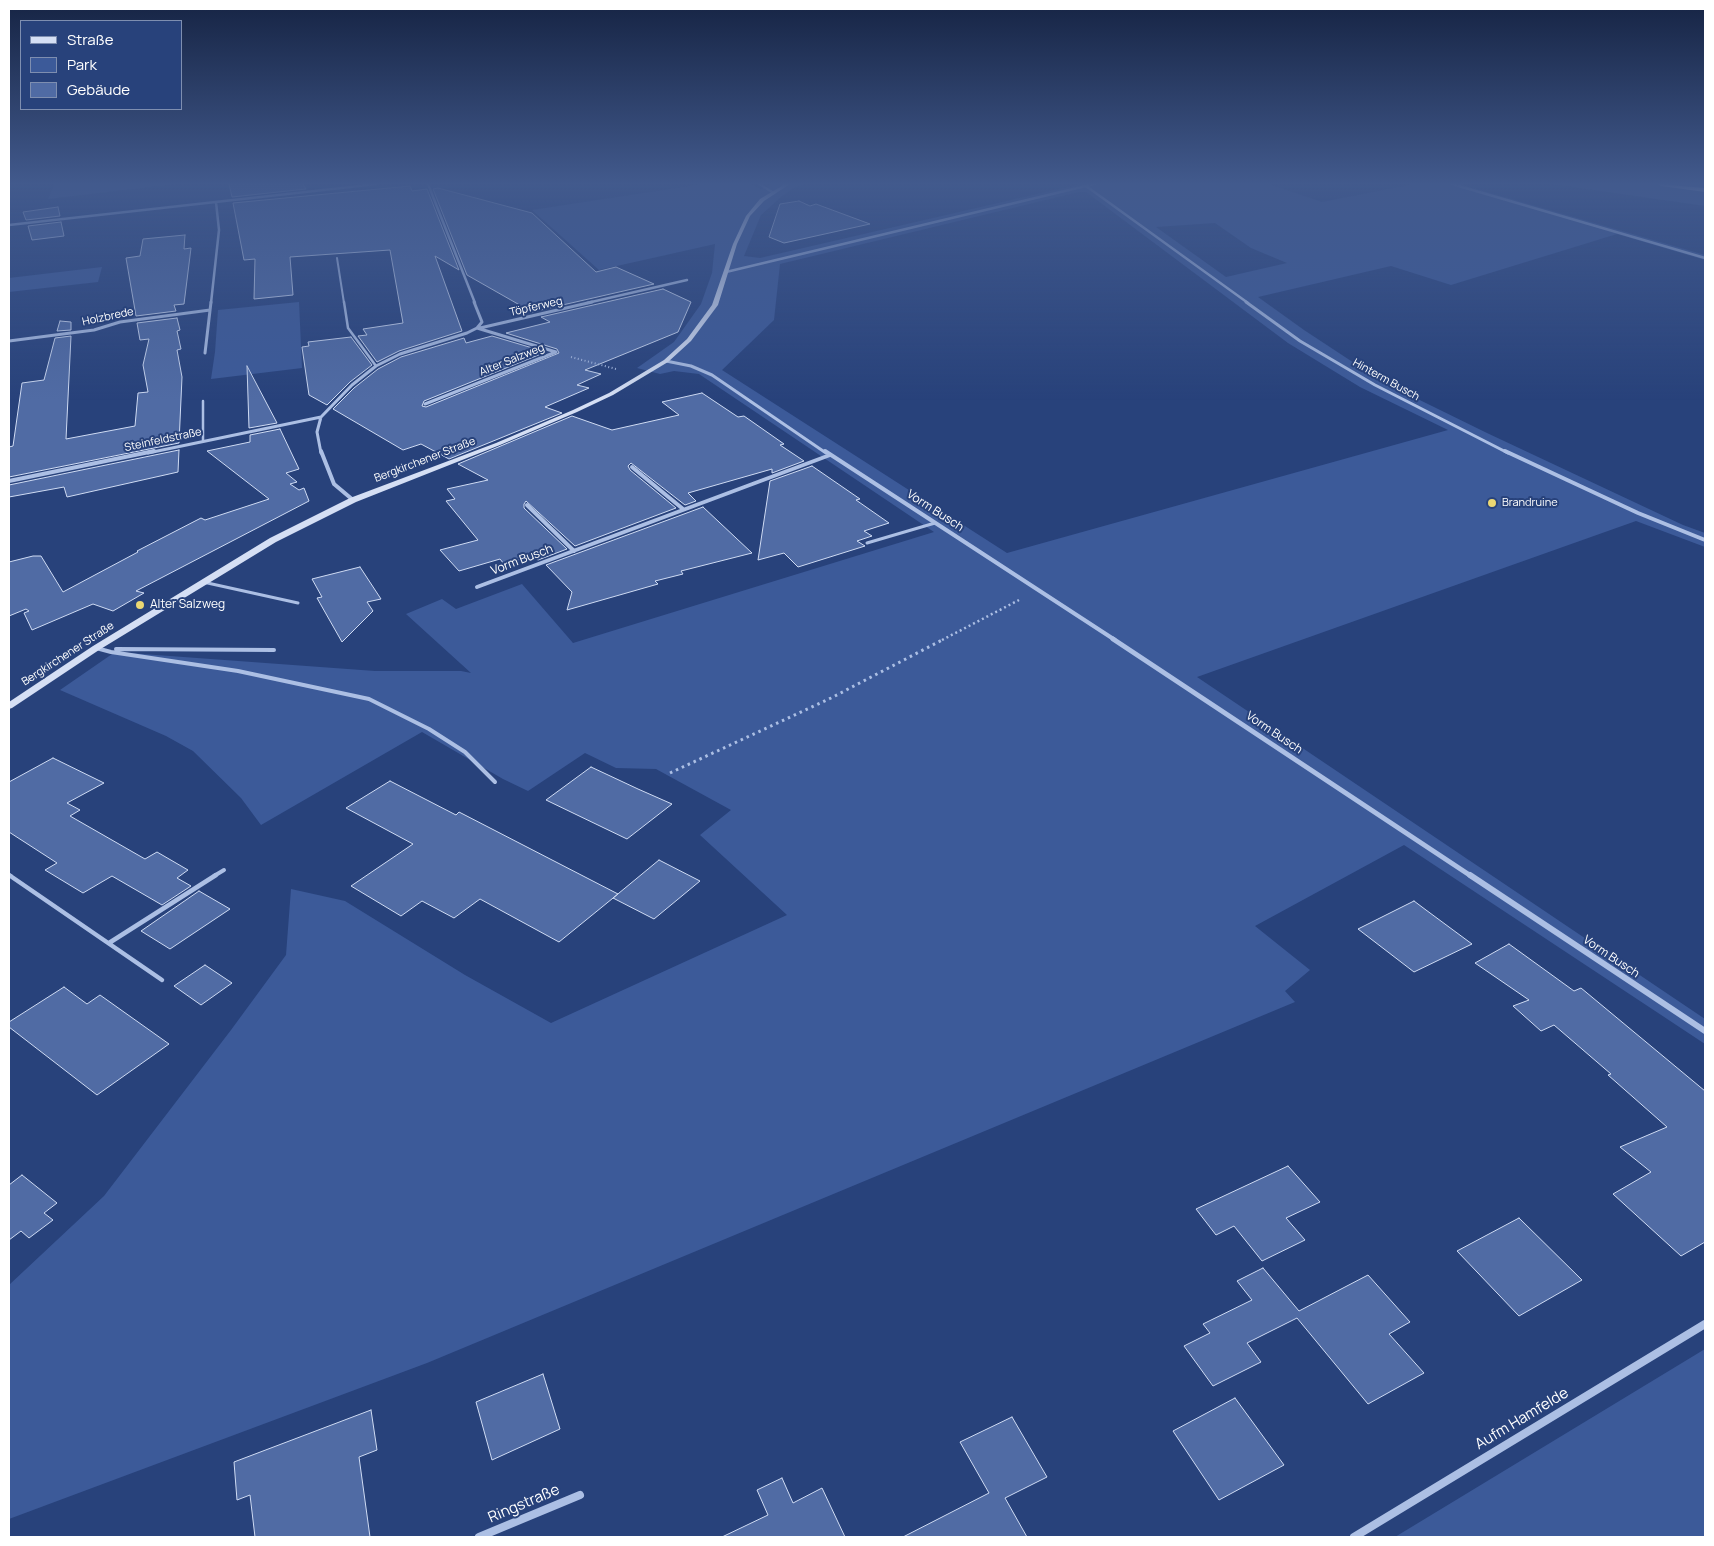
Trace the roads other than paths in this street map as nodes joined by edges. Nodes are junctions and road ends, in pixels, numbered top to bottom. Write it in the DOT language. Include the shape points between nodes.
graph roads {
  1 [pos="216,256"];
  2 [pos="456,256"];
  3 [pos="731,256"];
  4 [pos="792,256"];
  5 [pos="1183,256"];
  6 [pos="337,258"];
  7 [pos="726,272"];
  8 [pos="687,280"];
  9 [pos="210,310"];
  10 [pos="477,328"];
  11 [pos="9,341"];
  12 [pos="205,353"];
  13 [pos="666,361"];
  14 [pos="376,366"];
  15 [pos="203,401"];
  16 [pos="425,404"];
  17 [pos="321,418"];
  18 [pos="203,440"];
  19 [pos="830,455"];
  20 [pos="632,467"];
  21 [pos="9,481"];
  22 [pos="353,500"];
  23 [pos="527,505"];
  24 [pos="683,509"];
  25 [pos="935,523"];
  26 [pos="1705,540"];
  27 [pos="867,543"];
  28 [pos="574,551"];
  29 [pos="203,582"];
  30 [pos="477,587"];
  31 [pos="298,603"];
  32 [pos="96,648"];
  33 [pos="116,649"];
  34 [pos="274,650"];
  35 [pos="9,706"];
  36 [pos="495,782"];
  37 [pos="224,870"];
  38 [pos="9,875"];
  39 [pos="109,943"];
  40 [pos="162,980"];
  41 [pos="1705,1032"];
  42 [pos="1705,1324"];
  43 [pos="580,1495"];
  44 [pos="479,1537"];
  45 [pos="1354,1537"];
  1 -- 9 [label="street"];
  2 -- 10 [label="street" via="482,322"];
  3 -- 7 [label="street, Bergkirchener Straße"];
  4 -- 7 [label="street"];
  5 -- 26 [label="street, Hinterm Busch" via="1300,341 1375,385 1481,440 1638,513"];
  6 -- 14 [label="lane" via="348,328"];
  7 -- 13 [label="street, Bergkirchener Straße" via="715,305 689,340"];
  8 -- 10 [label="street, Töpferweg"];
  9 -- 11 [label="street, Holzbrede"];
  9 -- 12 [label="street"];
  10 -- 14 [label="street" via="400,354"];
  10 -- 16 [label="street, Alter Salzweg" via="556,352"];
  13 -- 19 [label="street, Vorm Busch" via="712,375"];
  13 -- 22 [label="street, Bergkirchener Straße" via="575,411"];
  14 -- 17 [label="street"];
  15 -- 18 [label="lane"];
  17 -- 18 [label="street, Steinfeldstraße"];
  17 -- 22 [label="street" via="317,432 322,455 334,484"];
  18 -- 21 [label="street, Steinfeldstraße"];
  19 -- 24 [label="street, Vorm Busch"];
  19 -- 25 [label="street, Vorm Busch"];
  20 -- 24 [label="street"];
  22 -- 29 [label="street, Bergkirchener Straße" via="273,540"];
  23 -- 28 [label="street, Vorm Busch"];
  24 -- 28 [label="street, Vorm Busch"];
  25 -- 27 [label="lane"];
  25 -- 41 [label="street, Vorm Busch"];
  28 -- 30 [label="street, Vorm Busch"];
  29 -- 31 [label="lane"];
  29 -- 32 [label="street, Bergkirchener Straße"];
  32 -- 35 [label="street, Bergkirchener Straße"];
  32 -- 36 [label="lane" via="369,699 429,729 465,752"];
  33 -- 34 [label="lane"];
  37 -- 39 [label="lane"];
  38 -- 39 [label="lane"];
  39 -- 40 [label="lane"];
  42 -- 45 [label="street, Aufm Hamfelde"];
  43 -- 44 [label="street, Ringstraße"];
}
